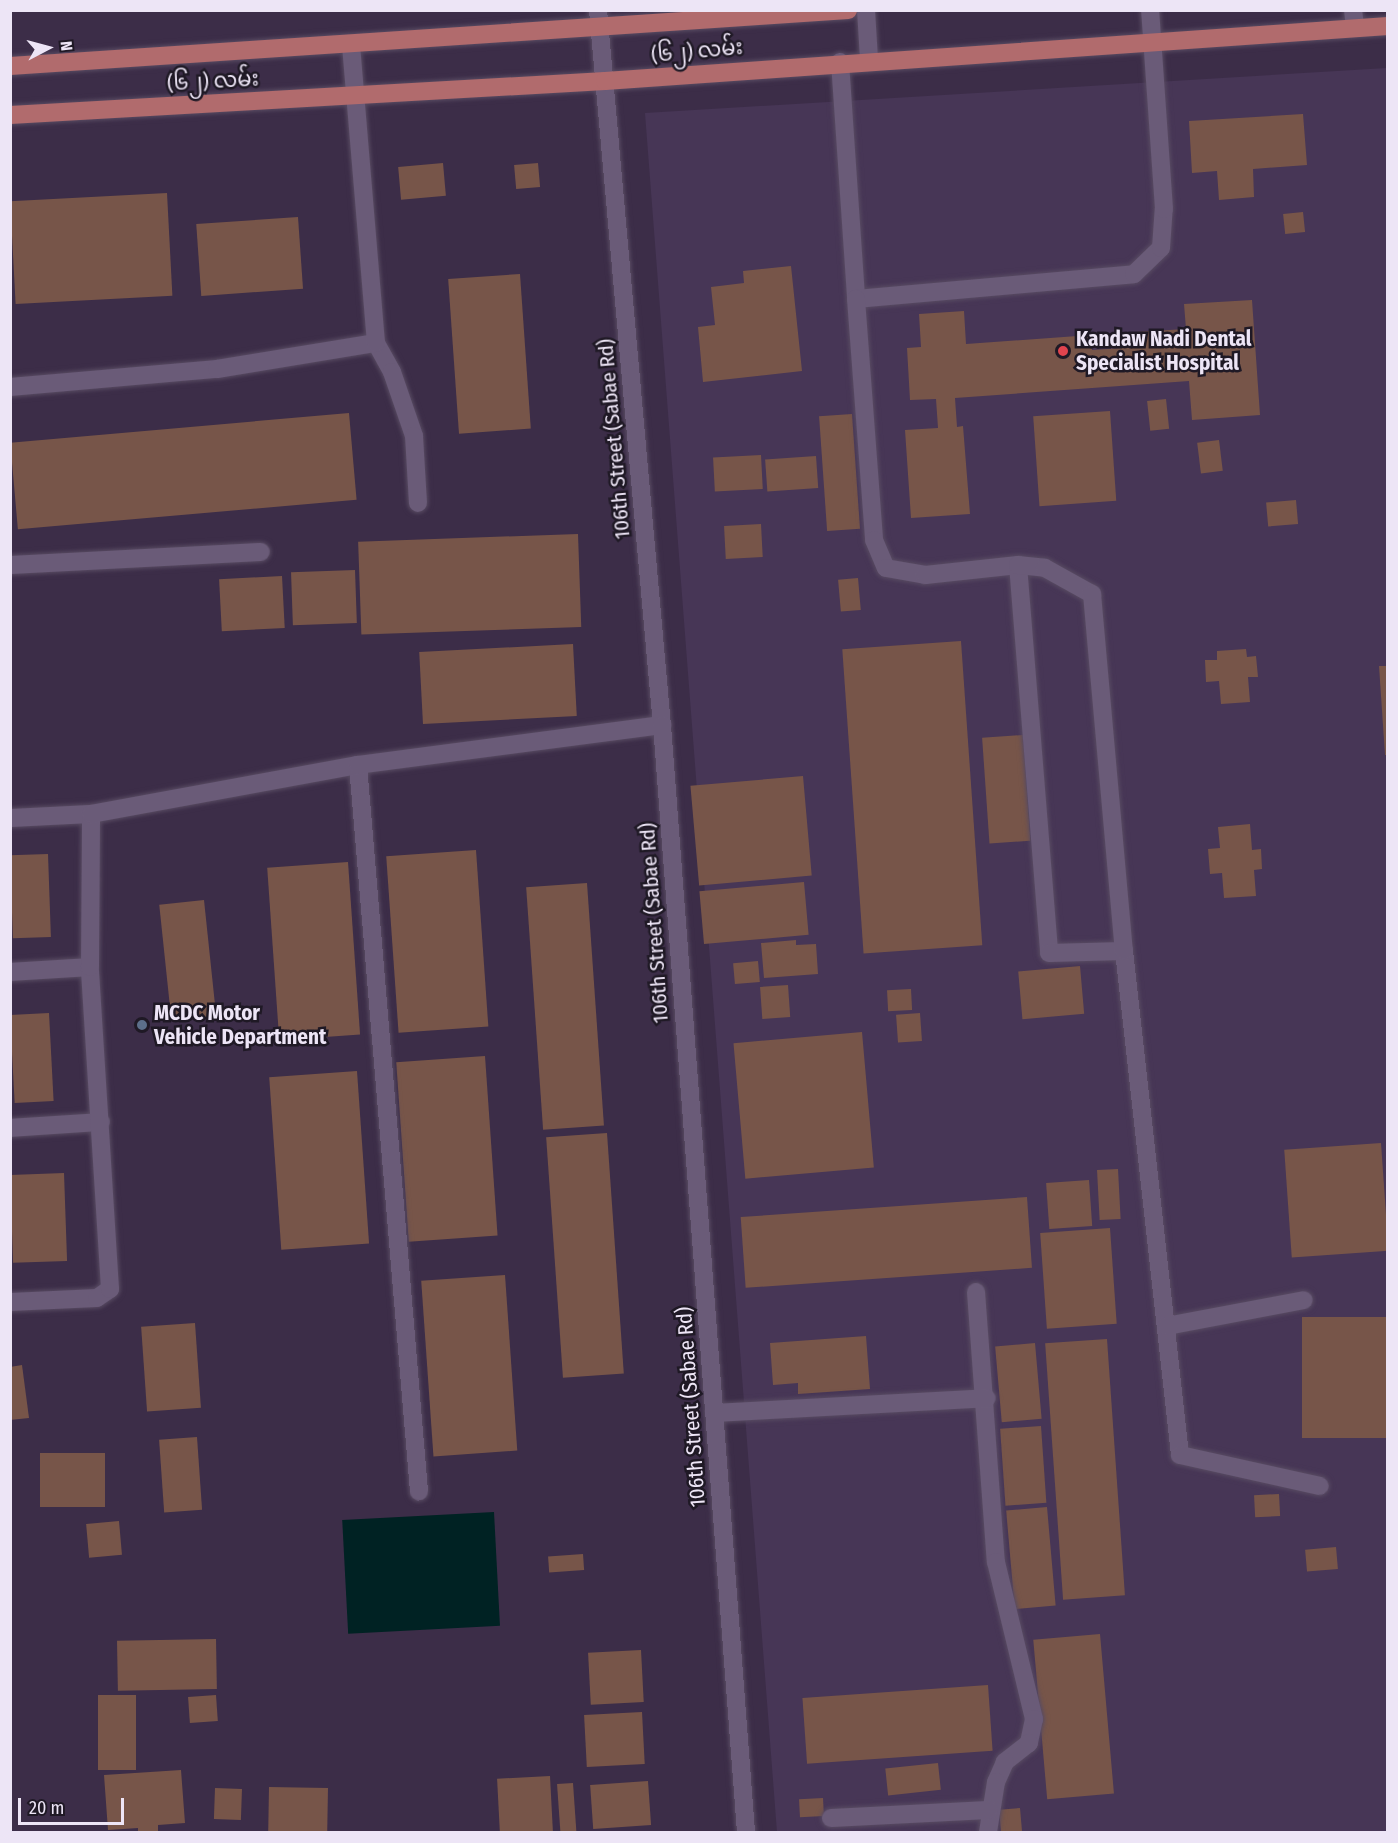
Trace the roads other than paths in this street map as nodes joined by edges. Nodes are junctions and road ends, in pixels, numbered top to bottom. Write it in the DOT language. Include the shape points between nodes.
graph roads {
  1 [pos="598,10"];
  2 [pos="848,10"];
  3 [pos="866,10"];
  4 [pos="1150,10"];
  5 [pos="1354,19"];
  6 [pos="1388,26"];
  7 [pos="599,29"];
  8 [pos="1153,39"];
  9 [pos="351,45"];
  10 [pos="869,59"];
  11 [pos="840,62"];
  12 [pos="10,66"];
  13 [pos="605,81"];
  14 [pos="356,95"];
  15 [pos="10,115"];
  16 [pos="856,299"];
  17 [pos="376,343"];
  18 [pos="10,387"];
  19 [pos="418,503"];
  20 [pos="261,552"];
  21 [pos="1018,565"];
  22 [pos="10,566"];
  23 [pos="662,725"];
  24 [pos="357,765"];
  25 [pos="91,814"];
  26 [pos="10,818"];
  27 [pos="1124,951"];
  28 [pos="90,967"];
  29 [pos="10,972"];
  30 [pos="101,1122"];
  31 [pos="10,1128"];
  32 [pos="976,1292"];
  33 [pos="1304,1300"];
  34 [pos="10,1302"];
  35 [pos="1167,1326"];
  36 [pos="987,1398"];
  37 [pos="714,1413"];
  38 [pos="1320,1486"];
  39 [pos="419,1491"];
  40 [pos="989,1810"];
  41 [pos="831,1818"];
  42 [pos="746,1833"];
  43 [pos="988,1833"];
  1 -- 7 [label="street, 106th Street (Sabae Rd)"];
  2 -- 7 [label="main road, (၆၂) လမ်း"];
  3 -- 10 [label="street"];
  4 -- 8 [label="street"];
  5 -- 6 [label="main road, (၆၂) လမ်း"];
  5 -- 8 [label="main road, (၆၂) လမ်း"];
  7 -- 9 [label="main road, (၆၂) လမ်း"];
  7 -- 13 [label="street, 106th Street (Sabae Rd)"];
  8 -- 10 [label="main road, (၆၂) လမ်း"];
  8 -- 16 [label="street" via="1164,208 1161,248 1134,274"];
  9 -- 12 [label="main road, (၆၂) လမ်း"];
  9 -- 14 [label="street"];
  10 -- 11 [label="main road, (၆၂) လမ်း"];
  11 -- 13 [label="main road, (၆၂) လမ်း"];
  11 -- 16 [label="street"];
  13 -- 14 [label="main road, (၆၂) လမ်း"];
  13 -- 23 [label="street, 106th Street (Sabae Rd)"];
  14 -- 15 [label="main road, (၆၂) လမ်း"];
  14 -- 17 [label="street"];
  16 -- 21 [label="street" via="874,540 886,568 926,575"];
  17 -- 18 [label="street" via="217,369"];
  17 -- 19 [label="street" via="392,372 414,436"];
  20 -- 22 [label="street"];
  21 -- 27 [label="street" via="1045,568 1092,594"];
  21 -- 27 [label="street" via="1050,953"];
  23 -- 24 [label="street"];
  23 -- 37 [label="street, 106th Street (Sabae Rd)"];
  24 -- 25 [label="street"];
  24 -- 39 [label="street"];
  25 -- 26 [label="street"];
  25 -- 28 [label="street"];
  27 -- 35 [label="street"];
  28 -- 29 [label="street"];
  28 -- 30 [label="street"];
  30 -- 31 [label="street"];
  30 -- 34 [label="street" via="110,1289 97,1298"];
  32 -- 36 [label="street"];
  33 -- 35 [label="street"];
  35 -- 38 [label="street" via="1180,1455"];
  36 -- 37 [label="street"];
  36 -- 40 [label="street" via="996,1562 1034,1719 1029,1743 1005,1762"];
  37 -- 42 [label="street, 106th Street (Sabae Rd)"];
  40 -- 41 [label="street"];
  40 -- 43 [label="street"];
}
